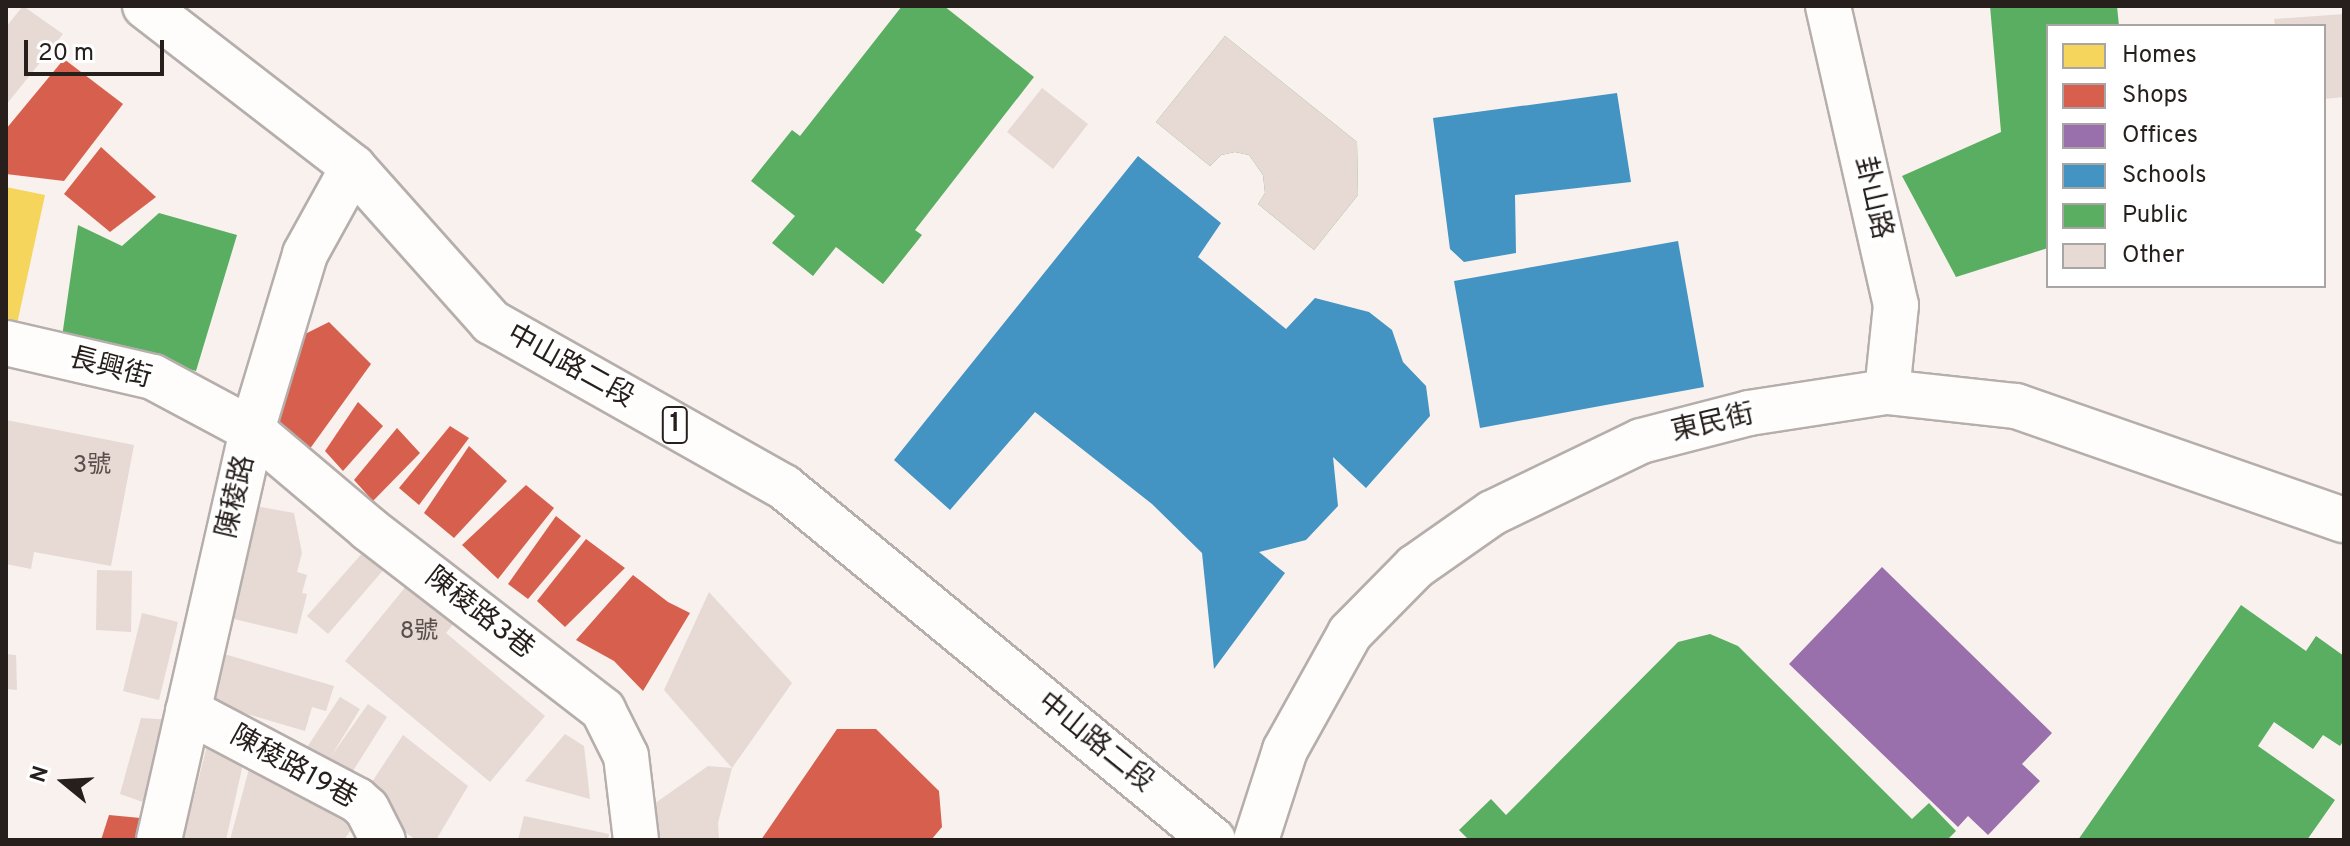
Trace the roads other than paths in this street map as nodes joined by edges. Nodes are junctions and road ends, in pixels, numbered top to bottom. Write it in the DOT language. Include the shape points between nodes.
graph roads {
  1 [pos="145,6"];
  2 [pos="1828,6"];
  3 [pos="353,167"];
  4 [pos="6,343"];
  5 [pos="1887,392"];
  6 [pos="252,430"];
  7 [pos="2344,520"];
  8 [pos="188,711"];
  9 [pos="159,840"];
  10 [pos="383,840"];
  11 [pos="636,840"];
  12 [pos="1213,840"];
  13 [pos="1256,840"];
  1 -- 3 [label="main road, 中山路二段 / 1"];
  2 -- 5 [label="main road, 卦山路" via="1896,305"];
  3 -- 6 [label="main road, 陳稜路" via="305,254"];
  3 -- 12 [label="main road, 中山路二段 / 1" via="491,322 784,487"];
  4 -- 6 [label="main road, 長興街" via="153,377"];
  5 -- 7 [label="main road, 東民街" via="2016,406"];
  5 -- 13 [label="main road, 東民街" via="1749,413 1641,441 1492,513 1415,567 1350,633 1285,750"];
  6 -- 8 [label="main road, 陳稜路"];
  6 -- 11 [label="main road, 陳稜路3巷" via="369,529 603,710 626,756"];
  8 -- 9 [label="main road, 陳稜路"];
  8 -- 10 [label="main road, 陳稜路19巷" via="357,800"];
}
